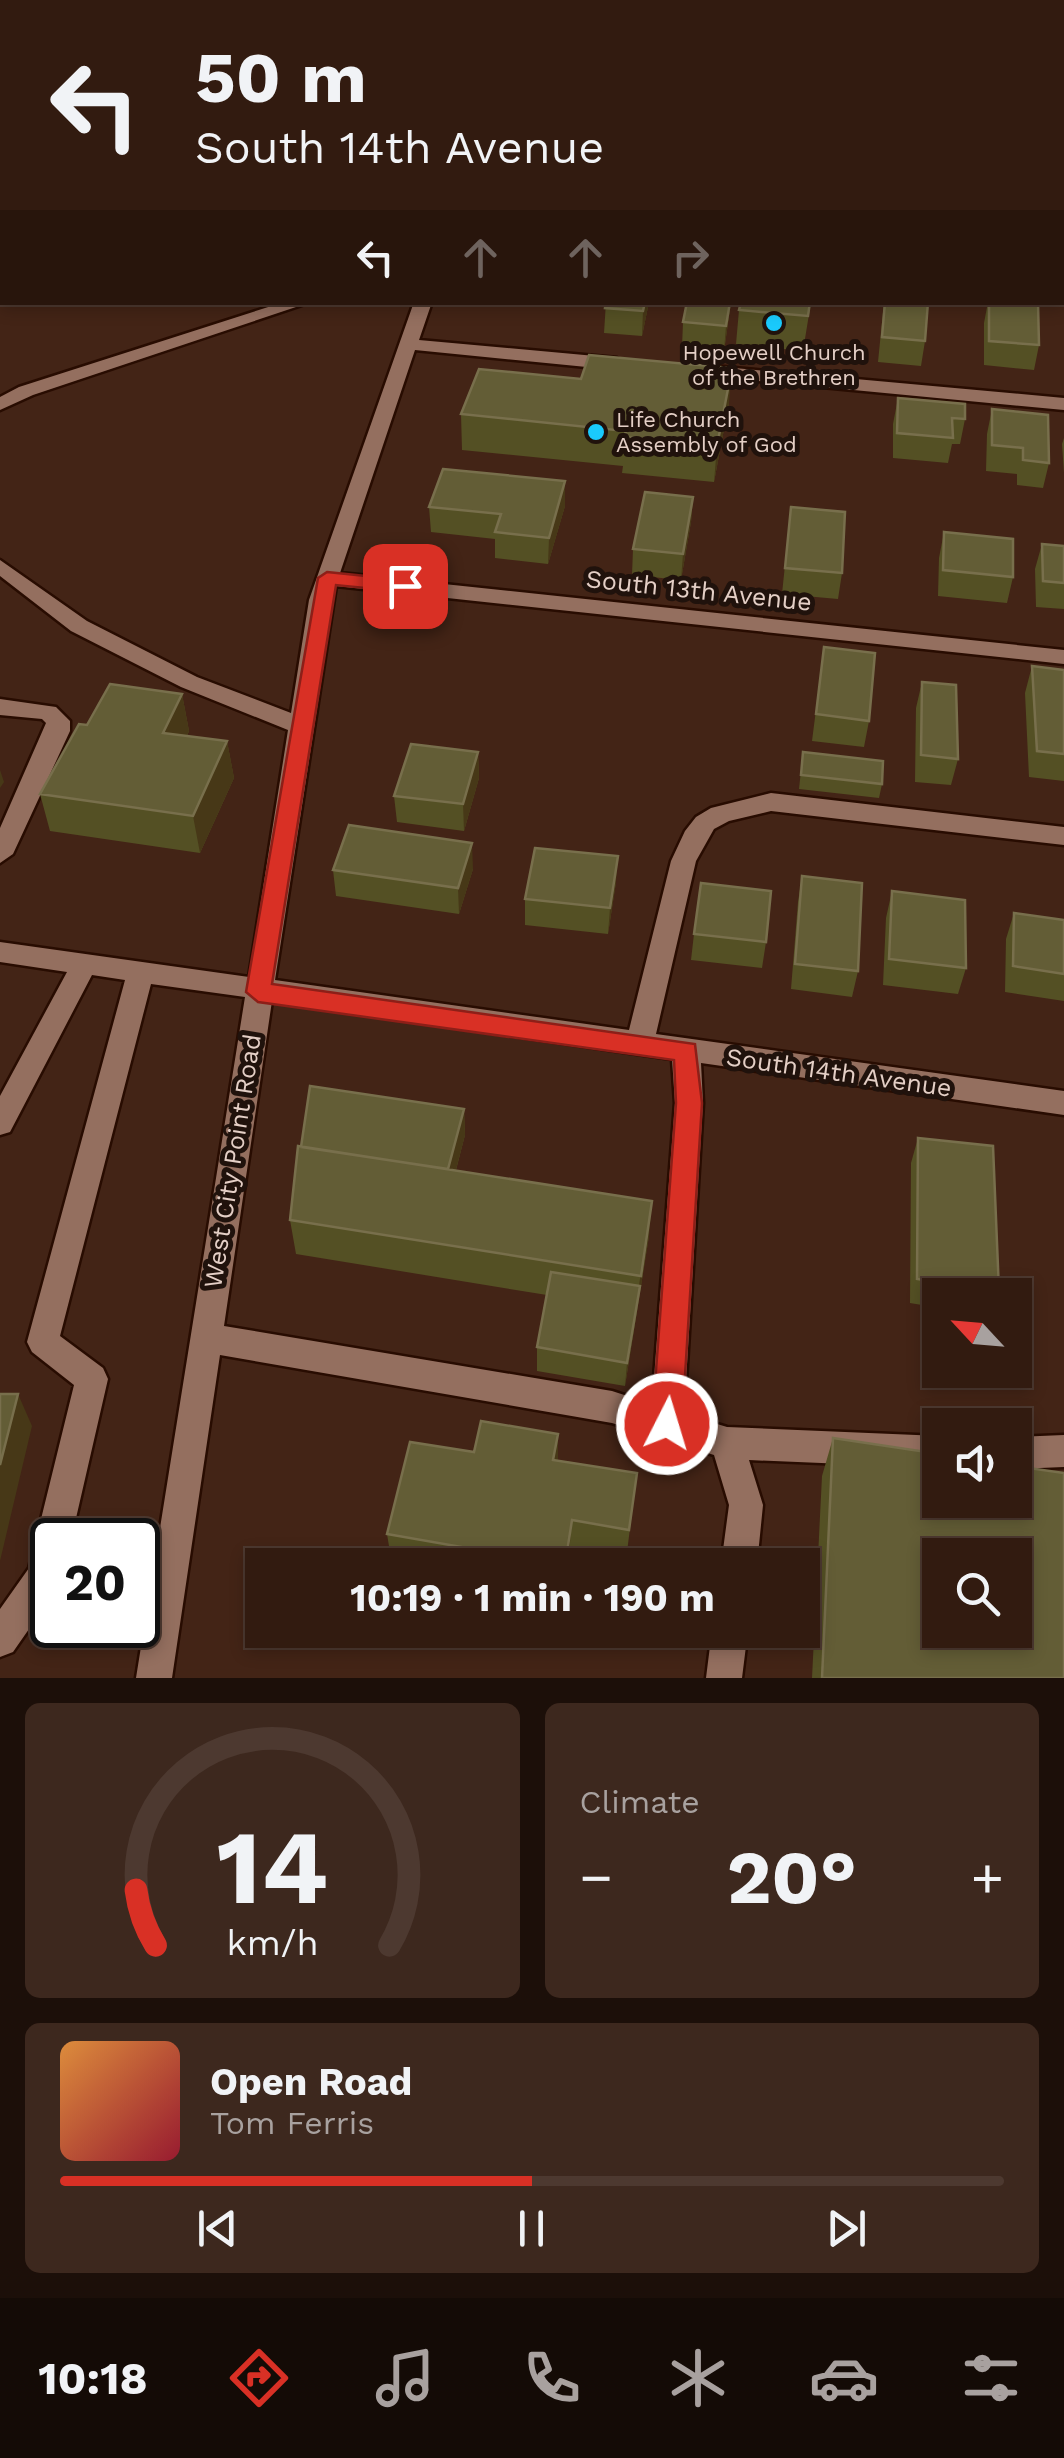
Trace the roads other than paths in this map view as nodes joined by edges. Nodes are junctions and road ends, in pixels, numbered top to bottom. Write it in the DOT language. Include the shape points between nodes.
graph roads {
  1 [pos="294,305"];
  2 [pos="421,305"];
  3 [pos="408,344"];
  4 [pos="638,366"];
  5 [pos="677,369"];
  6 [pos="0,404"];
  7 [pos="1064,404"];
  8 [pos="0,566"];
  9 [pos="327,578"];
  10 [pos="1064,658"];
  11 [pos="0,707"];
  12 [pos="301,726"];
  13 [pos="1064,836"];
  14 [pos="0,854"];
  15 [pos="0,952"];
  16 [pos="84,965"];
  17 [pos="140,974"];
  18 [pos="258,992"];
  19 [pos="640,1044"];
  20 [pos="686,1051"];
  21 [pos="1064,1103"];
  22 [pos="0,1122"];
  23 [pos="206,1338"];
  24 [pos="667,1424"];
  25 [pos="727,1442"];
  26 [pos="922,1451"];
  27 [pos="1064,1452"];
  28 [pos="1032,1453"];
  29 [pos="59,1518"];
  30 [pos="741,1548"];
  31 [pos="30,1597"];
  32 [pos="0,1639"];
  33 [pos="728,1648"];
  34 [pos="154,1678"];
  35 [pos="724,1678"];
  1 -- 6 [label="street"];
  2 -- 3 [label="street, West City Point Road"];
  3 -- 4 [label="street"];
  3 -- 9 [label="street, West City Point Road"];
  5 -- 7 [label="street"];
  8 -- 12 [label="street" via="78,626 188,682"];
  9 -- 10 [label="street, South 13th Avenue"];
  9 -- 12 [label="street, West City Point Road"];
  11 -- 14 [label="street" via="48,712 58,721"];
  12 -- 18 [label="street, West City Point Road"];
  13 -- 19 [label="street" via="771,802 729,810 702,825 684,856"];
  15 -- 16 [label="street, South 14th Avenue"];
  16 -- 17 [label="street, South 14th Avenue"];
  16 -- 22 [label="street"];
  17 -- 18 [label="street, South 14th Avenue"];
  17 -- 29 [label="street" via="43,1342 92,1379"];
  18 -- 19 [label="street, South 14th Avenue"];
  18 -- 23 [label="street, West City Point Road"];
  19 -- 20 [label="street, South 14th Avenue"];
  20 -- 21 [label="street, South 14th Avenue"];
  20 -- 24 [label="street" via="689,1103"];
  23 -- 24 [label="street" via="612,1406"];
  23 -- 34 [label="street, West City Point Road"];
  24 -- 25 [label="street"];
  25 -- 26 [label="street"];
  25 -- 30 [label="street" via="746,1505"];
  27 -- 28 [label="street"];
  31 -- 32 [label="street"];
  33 -- 35 [label="street"];
}
